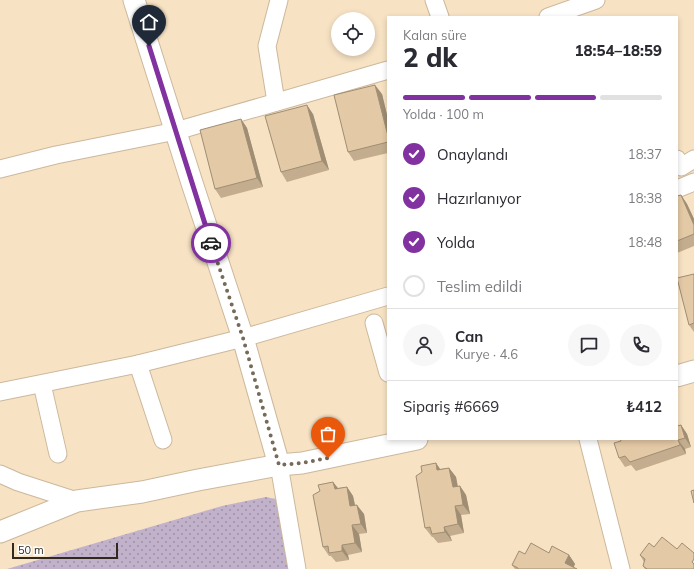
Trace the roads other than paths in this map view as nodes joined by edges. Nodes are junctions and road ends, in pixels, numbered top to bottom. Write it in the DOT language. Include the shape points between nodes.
graph roads {
  1 [pos="134,0"];
  2 [pos="279,0"];
  3 [pos="434,0"];
  4 [pos="596,0"];
  5 [pos="440,16"];
  6 [pos="551,16"];
  7 [pos="387,70"];
  8 [pos="276,102"];
  9 [pos="176,131"];
  10 [pos="694,159"];
  11 [pos="678,161"];
  12 [pos="0,169"];
  13 [pos="694,182"];
  14 [pos="678,189"];
  15 [pos="387,296"];
  16 [pos="374,323"];
  17 [pos="243,338"];
  18 [pos="138,364"];
  19 [pos="387,370"];
  20 [pos="694,371"];
  21 [pos="678,376"];
  22 [pos="42,384"];
  23 [pos="0,392"];
  24 [pos="163,440"];
  25 [pos="410,440"];
  26 [pos="588,440"];
  27 [pos="58,454"];
  28 [pos="279,465"];
  29 [pos="0,474"];
  30 [pos="78,501"];
  31 [pos="0,532"];
  32 [pos="297,569"];
  33 [pos="621,569"];
  1 -- 9 [label="street"];
  2 -- 8 [label="street" via="267,46"];
  3 -- 5 [label="street"];
  4 -- 6 [label="street"];
  7 -- 8 [label="street"];
  8 -- 9 [label="street"];
  9 -- 12 [label="street" via="56,154"];
  9 -- 17 [label="street"];
  10 -- 11 [label="street" via="681,167"];
  13 -- 14 [label="street"];
  15 -- 17 [label="street"];
  16 -- 19 [label="street"];
  17 -- 18 [label="street"];
  17 -- 28 [label="street"];
  18 -- 22 [label="street"];
  18 -- 24 [label="street"];
  20 -- 21 [label="street"];
  22 -- 23 [label="street"];
  22 -- 27 [label="street"];
  25 -- 28 [label="street" via="302,463"];
  26 -- 33 [label="street"];
  28 -- 30 [label="street" via="142,492"];
  28 -- 32 [label="street"];
  29 -- 30 [label="street"];
  30 -- 31 [label="street"];
}
